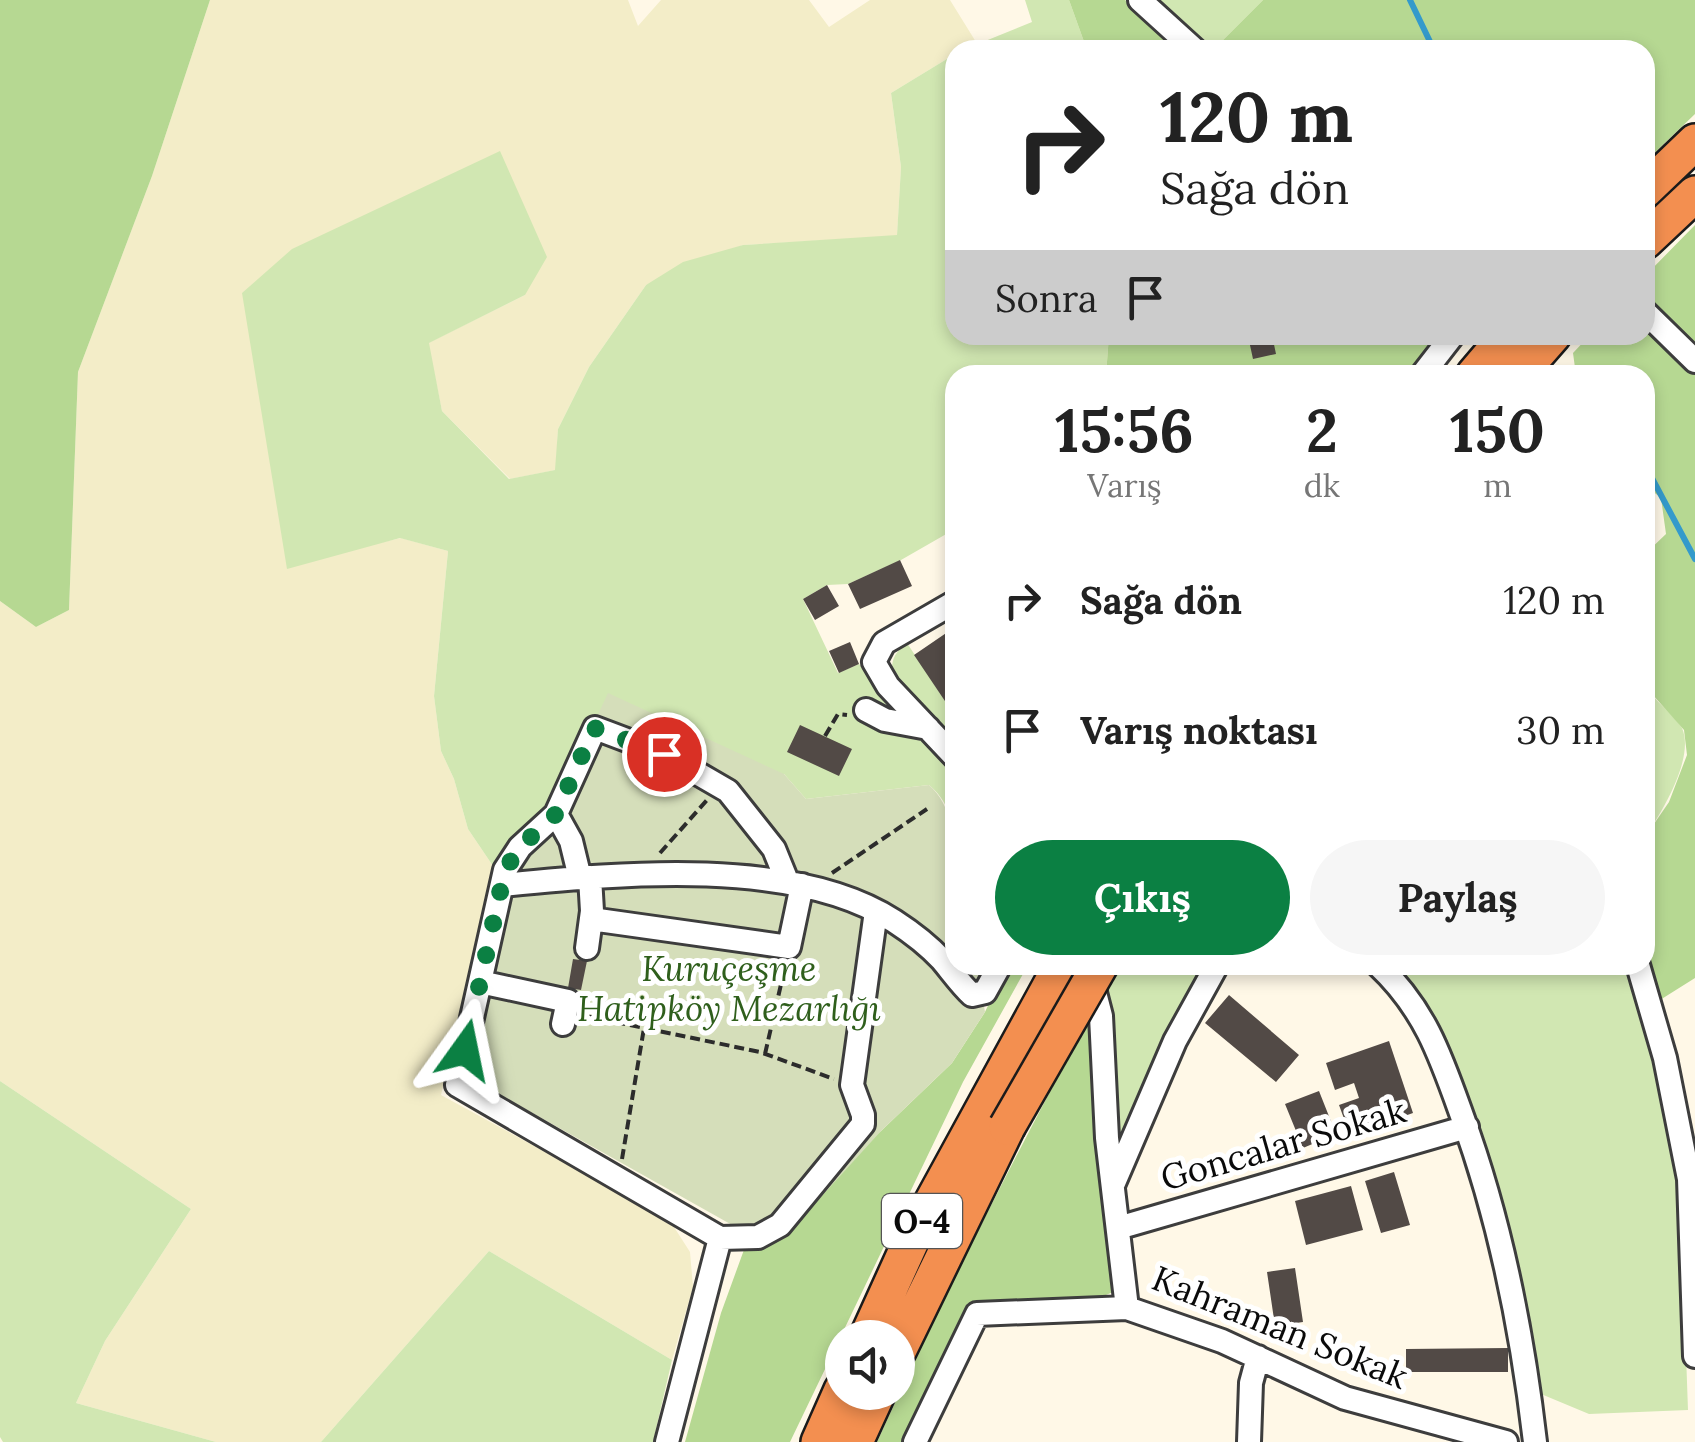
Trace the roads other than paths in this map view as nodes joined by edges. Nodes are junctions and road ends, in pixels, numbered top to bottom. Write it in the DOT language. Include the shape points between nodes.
graph roads {
  1 [pos="1140,0"];
  2 [pos="1184,40"];
  3 [pos="1695,142"];
  4 [pos="1655,180"];
  5 [pos="1695,194"];
  6 [pos="1655,232"];
  7 [pos="1655,322"];
  8 [pos="1445,345"];
  9 [pos="1500,345"];
  10 [pos="1544,345"];
  11 [pos="1695,362"];
  12 [pos="1430,365"];
  13 [pos="1482,365"];
  14 [pos="1527,365"];
  15 [pos="945,608"];
  16 [pos="866,710"];
  17 [pos="928,728"];
  18 [pos="945,746"];
  19 [pos="556,814"];
  20 [pos="585,878"];
  21 [pos="800,884"];
  22 [pos="502,886"];
  23 [pos="876,911"];
  24 [pos="590,919"];
  25 [pos="586,948"];
  26 [pos="945,964"];
  27 [pos="955,975"];
  28 [pos="994,975"];
  29 [pos="1058,975"];
  30 [pos="1089,975"];
  31 [pos="1093,975"];
  32 [pos="1211,975"];
  33 [pos="1387,975"];
  34 [pos="1641,975"];
  35 [pos="480,982"];
  36 [pos="564,1018"];
  37 [pos="994,1117"];
  38 [pos="1466,1128"];
  39 [pos="1112,1186"];
  40 [pos="1118,1228"];
  41 [pos="720,1238"];
  42 [pos="1693,1260"];
  43 [pos="1126,1308"];
  44 [pos="875,1320"];
  45 [pos="912,1320"];
  46 [pos="1695,1356"];
  47 [pos="1258,1358"];
  48 [pos="833,1410"];
  49 [pos="870,1410"];
  50 [pos="668,1442"];
  51 [pos="819,1442"];
  52 [pos="855,1442"];
  53 [pos="915,1442"];
  54 [pos="1249,1442"];
  55 [pos="1506,1442"];
  56 [pos="1535,1442"];
  1 -- 2 [label="street"];
  3 -- 4 [label="highway"];
  5 -- 6 [label="highway"];
  7 -- 11 [label="street"];
  8 -- 12 [label="street"];
  9 -- 13 [label="highway"];
  10 -- 14 [label="highway"];
  15 -- 17 [label="street" via="884,644 874,662"];
  16 -- 17 [label="street"];
  17 -- 18 [label="street"];
  19 -- 20 [label="street"];
  19 -- 21 [label="street" via="594,728 664,754 720,785"];
  19 -- 22 [label="street" via="510,859"];
  20 -- 21 [label="street"];
  20 -- 22 [label="street"];
  20 -- 24 [label="street"];
  21 -- 23 [label="street"];
  21 -- 24 [label="street" via="789,947"];
  22 -- 35 [label="street"];
  23 -- 26 [label="street"];
  23 -- 41 [label="street" via="853,1088 863,1124 787,1218 758,1237"];
  24 -- 25 [label="street"];
  27 -- 28 [label="street" via="972,995 985,992"];
  29 -- 37 [label="highway, O-4"];
  30 -- 39 [label="street, Kahraman Sokak" via="1101,1016"];
  31 -- 37 [label="highway, O-4, bridge"];
  32 -- 39 [label="street"];
  33 -- 38 [label="street" via="1423,1017"];
  34 -- 42 [label="street" via="1678,1114"];
  35 -- 36 [label="street" via="568,1000"];
  35 -- 41 [label="street" via="457,1085"];
  37 -- 44 [label="highway, O-4" via="911,1241"];
  37 -- 45 [label="highway, O-4"];
  38 -- 40 [label="street, Goncalar Sokak"];
  38 -- 56 [label="street" via="1505,1254"];
  39 -- 40 [label="street, Kahraman Sokak"];
  40 -- 43 [label="street, Kahraman Sokak"];
  41 -- 50 [label="street"];
  42 -- 46 [label="street"];
  43 -- 47 [label="street, Kahraman Sokak"];
  43 -- 53 [label="street" via="977,1314"];
  47 -- 54 [label="street"];
  47 -- 55 [label="street, Kahraman Sokak" via="1345,1398"];
  48 -- 51 [label="highway"];
  49 -- 52 [label="highway"];
}
